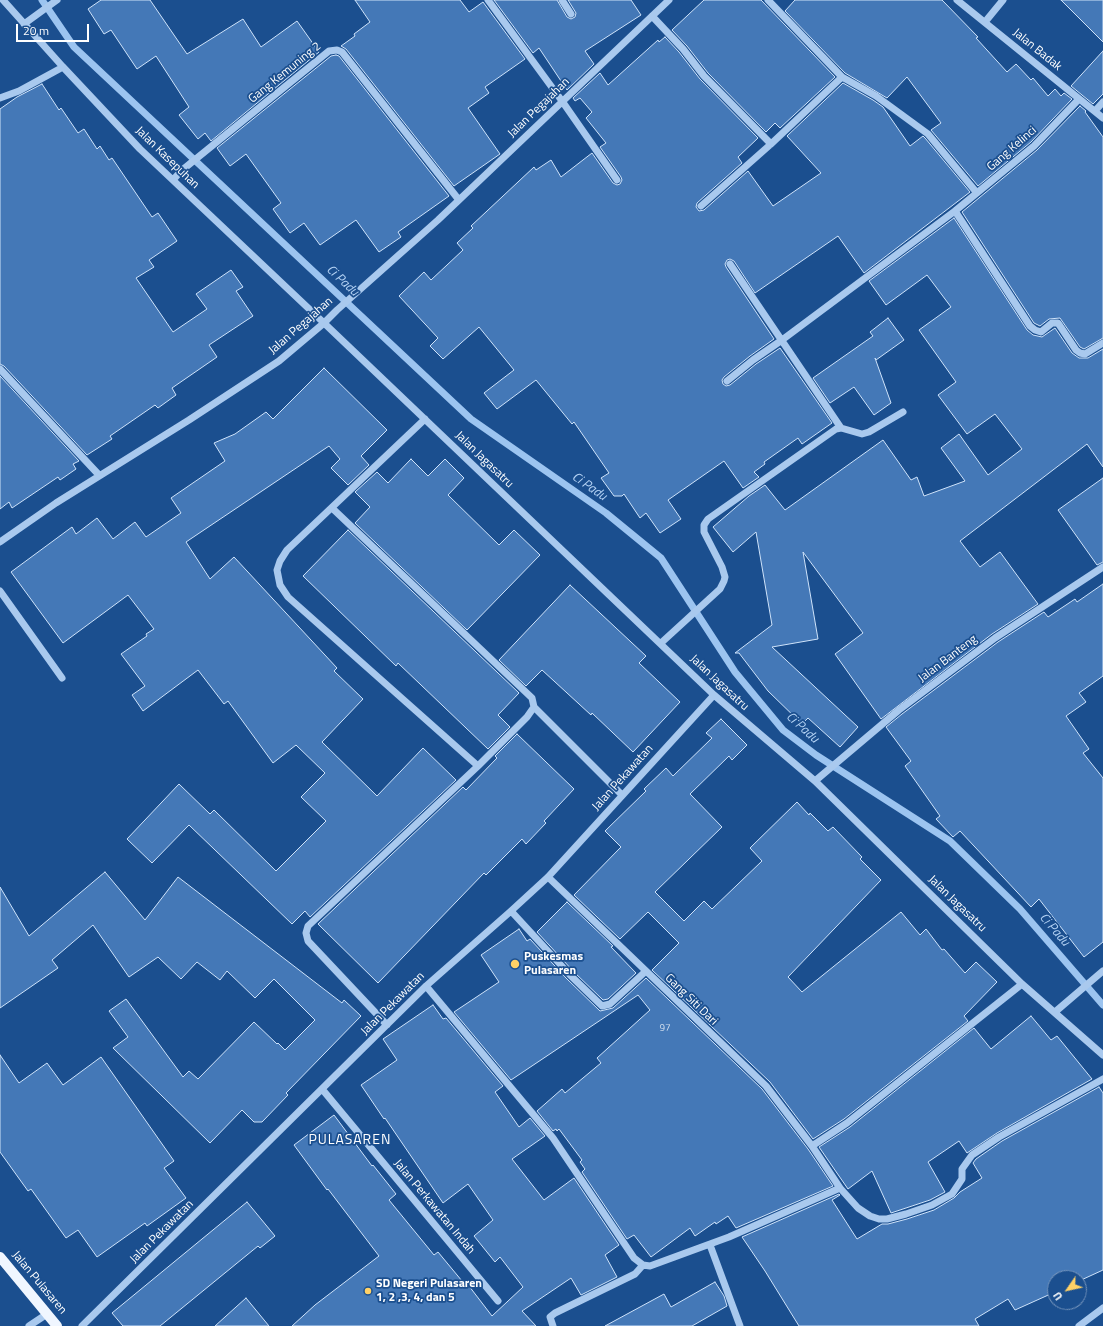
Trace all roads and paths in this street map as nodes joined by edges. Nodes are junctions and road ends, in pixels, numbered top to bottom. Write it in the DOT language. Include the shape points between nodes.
graph roads {
  1 [pos="3,0"];
  2 [pos="57,0"];
  3 [pos="488,0"];
  4 [pos="562,0"];
  5 [pos="669,0"];
  6 [pos="768,0"];
  7 [pos="957,0"];
  8 [pos="1003,0"];
  9 [pos="571,14"];
  10 [pos="652,16"];
  11 [pos="985,22"];
  12 [pos="24,24"];
  13 [pos="63,67"];
  14 [pos="842,77"];
  15 [pos="0,98"];
  16 [pos="1080,99"];
  17 [pos="562,101"];
  18 [pos="1103,102"];
  19 [pos="1095,111"];
  20 [pos="1103,118"];
  21 [pos="771,144"];
  22 [pos="173,180"];
  23 [pos="617,180"];
  24 [pos="977,193"];
  25 [pos="459,200"];
  26 [pos="701,206"];
  27 [pos="955,211"];
  28 [pos="730,264"];
  29 [pos="324,323"];
  30 [pos="782,340"];
  31 [pos="1103,343"];
  32 [pos="0,369"];
  33 [pos="727,381"];
  34 [pos="903,412"];
  35 [pos="425,419"];
  36 [pos="841,428"];
  37 [pos="99,475"];
  38 [pos="332,508"];
  39 [pos="0,542"];
  40 [pos="1103,567"];
  41 [pos="0,591"];
  42 [pos="661,643"];
  43 [pos="62,678"];
  44 [pos="714,695"];
  45 [pos="534,706"];
  46 [pos="478,766"];
  47 [pos="815,781"];
  48 [pos="622,795"];
  49 [pos="548,877"];
  50 [pos="511,911"];
  51 [pos="646,971"];
  52 [pos="1102,972"];
  53 [pos="1022,984"];
  54 [pos="426,986"];
  55 [pos="1055,1012"];
  56 [pos="387,1025"];
  57 [pos="1103,1055"];
  58 [pos="1103,1079"];
  59 [pos="322,1090"];
  60 [pos="812,1146"];
  61 [pos="840,1188"];
  62 [pos="710,1245"];
  63 [pos="0,1257"];
  64 [pos="643,1265"];
  65 [pos="498,1301"];
  66 [pos="1103,1308"];
  67 [pos="47,1314"];
  68 [pos="29,1326"];
  69 [pos="57,1326"];
  70 [pos="82,1326"];
  71 [pos="553,1326"];
  72 [pos="740,1326"];
  73 [pos="1079,1326"];
  1 -- 12 [label="street, Jalan Kasepuhan"];
  2 -- 12 [label="street"];
  3 -- 17 [label="street"];
  4 -- 9 [label="street"];
  5 -- 10 [label="street, Jalan Pegajahan"];
  6 -- 14 [label="street"];
  7 -- 11 [label="street, Jalan Badak"];
  8 -- 11 [label="street"];
  10 -- 17 [label="street, Jalan Pegajahan"];
  10 -- 21 [label="street" via="704,76"];
  11 -- 16 [label="street, Jalan Badak"];
  12 -- 13 [label="street, Jalan Kasepuhan"];
  13 -- 15 [label="street"];
  13 -- 22 [label="street, Jalan Kasepuhan" via="140,149"];
  14 -- 21 [label="street"];
  14 -- 24 [label="street" via="876,96 928,134"];
  16 -- 19 [label="street, Jalan Badak"];
  16 -- 24 [label="street, Gang Kelinci" via="1034,146"];
  17 -- 23 [label="street"];
  17 -- 25 [label="street, Jalan Pegajahan"];
  18 -- 19 [label="street"];
  19 -- 20 [label="street, Jalan Badak"];
  21 -- 26 [label="street"];
  22 -- 25 [label="street, Gang Kemuning 2" via="329,51 337,50 342,52"];
  22 -- 29 [label="street, Jalan Kasepuhan"];
  24 -- 27 [label="street, Gang Kelinci"];
  25 -- 29 [label="street, Jalan Pegajahan"];
  27 -- 30 [label="street, Gang Kelinci"];
  27 -- 31 [label="street" via="1030,326 1040,332 1052,323 1058,323 1080,353 1085,354"];
  28 -- 30 [label="street"];
  29 -- 35 [label="street, Jalan Jagasatru"];
  29 -- 37 [label="street, Jalan Pegajahan" via="279,361"];
  30 -- 33 [label="street, Gang Kelinci"];
  30 -- 36 [label="street"];
  32 -- 37 [label="street"];
  34 -- 36 [label="street" via="862,434"];
  35 -- 38 [label="street"];
  35 -- 42 [label="street, Jalan Jagasatru"];
  36 -- 42 [label="street" via="708,519 704,525 704,532 722,567 724,577 720,589"];
  37 -- 39 [label="street, Jalan Pegajahan"];
  38 -- 45 [label="street" via="532,698"];
  38 -- 46 [label="street" via="287,550 277,570 280,585 288,597"];
  40 -- 47 [label="street, Jalan Banteng" via="995,638 899,710"];
  41 -- 43 [label="street"];
  42 -- 44 [label="street, Jalan Jagasatru"];
  44 -- 47 [label="street, Jalan Jagasatru"];
  44 -- 48 [label="street, Jalan Pekawatan"];
  45 -- 46 [label="street" via="527,717"];
  45 -- 48 [label="street"];
  46 -- 56 [label="street" via="312,922 306,933 308,941"];
  47 -- 53 [label="street, Jalan Jagasatru"];
  48 -- 49 [label="street, Jalan Pekawatan"];
  49 -- 50 [label="street, Jalan Pekawatan"];
  49 -- 51 [label="street, Gang Siti Dari"];
  50 -- 51 [label="street" via="602,1006 610,1004"];
  50 -- 54 [label="street, Jalan Pekawatan"];
  51 -- 60 [label="street, Gang Siti Dari" via="766,1086"];
  52 -- 55 [label="street"];
  53 -- 55 [label="street, Jalan Jagasatru"];
  53 -- 60 [label="street" via="847,1123"];
  54 -- 56 [label="street, Jalan Pekawatan"];
  54 -- 64 [label="street" via="553,1138 634,1258"];
  55 -- 57 [label="street, Jalan Jagasatru"];
  56 -- 59 [label="street, Jalan Pekawatan"];
  58 -- 61 [label="street, Gang Siti Dari" via="999,1137 972,1155 962,1169 962,1179 952,1194 932,1205 906,1214 879,1219 858,1208"];
  59 -- 65 [label="street, Jalan Perkawatan Indah"];
  59 -- 70 [label="street, Jalan Pekawatan"];
  60 -- 61 [label="street, Gang Siti Dari"];
  61 -- 62 [label="street"];
  62 -- 64 [label="street" via="650,1266"];
  62 -- 72 [label="street"];
  63 -- 67 [label="main road, Jalan Pulasaren"];
  64 -- 71 [label="street" via="635,1274 555,1313 550,1317"];
  66 -- 73 [label="street"];
  67 -- 68 [label="street"];
  67 -- 69 [label="main road, Jalan Pulasaren"];
}
